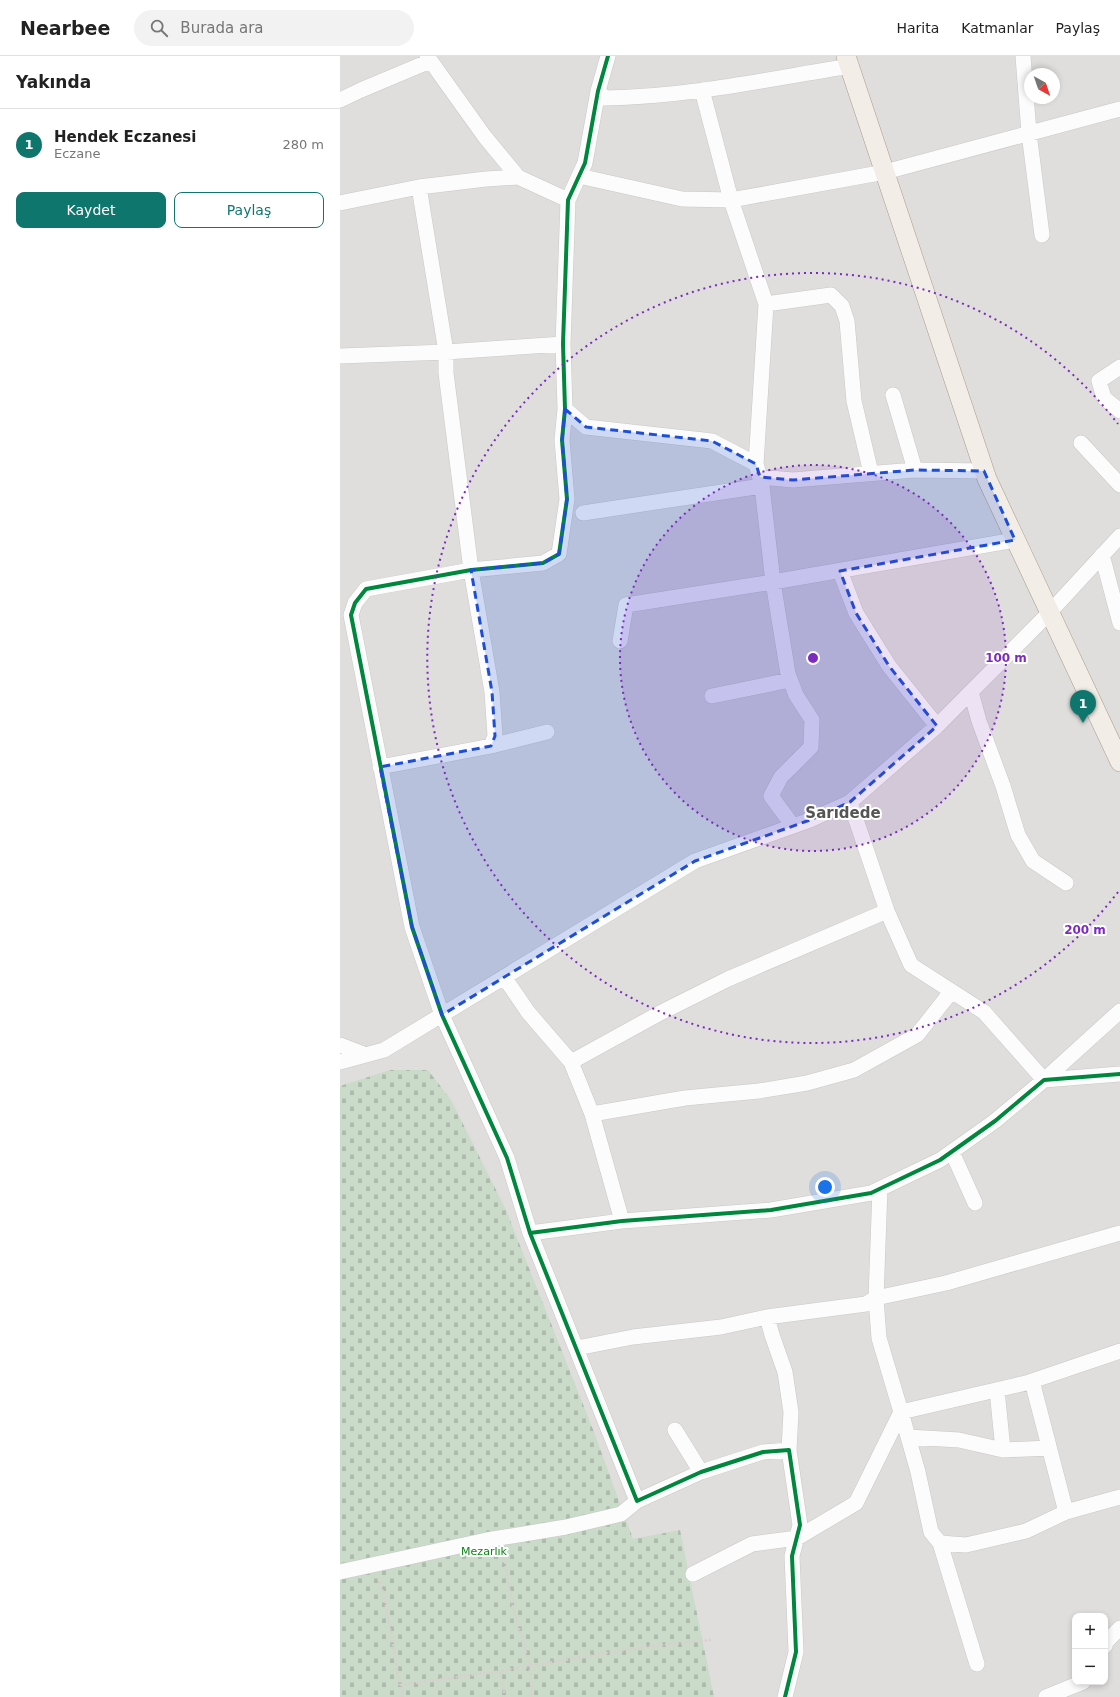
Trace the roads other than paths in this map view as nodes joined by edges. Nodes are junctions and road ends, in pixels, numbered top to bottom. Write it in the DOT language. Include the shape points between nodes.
graph roads {
  1 [pos="608,56"];
  2 [pos="1023,56"];
  3 [pos="429,59"];
  4 [pos="848,61"];
  5 [pos="702,90"];
  6 [pos="598,91"];
  7 [pos="340,100"];
  8 [pos="1120,109"];
  9 [pos="1030,133"];
  10 [pos="885,172"];
  11 [pos="579,176"];
  12 [pos="518,177"];
  13 [pos="419,187"];
  14 [pos="568,200"];
  15 [pos="731,200"];
  16 [pos="340,203"];
  17 [pos="1042,235"];
  18 [pos="766,304"];
  19 [pos="563,344"];
  20 [pos="446,352"];
  21 [pos="340,356"];
  22 [pos="1120,366"];
  23 [pos="893,395"];
  24 [pos="566,409"];
  25 [pos="1120,411"];
  26 [pos="1081,443"];
  27 [pos="915,470"];
  28 [pos="984,471"];
  29 [pos="871,473"];
  30 [pos="760,476"];
  31 [pos="1120,485"];
  32 [pos="583,513"];
  33 [pos="1120,536"];
  34 [pos="1015,540"];
  35 [pos="1102,555"];
  36 [pos="471,570"];
  37 [pos="840,571"];
  38 [pos="774,582"];
  39 [pos="1050,612"];
  40 [pos="1120,623"];
  41 [pos="620,641"];
  42 [pos="790,680"];
  43 [pos="971,692"];
  44 [pos="712,696"];
  45 [pos="937,726"];
  46 [pos="547,732"];
  47 [pos="491,746"];
  48 [pos="1120,762"];
  49 [pos="380,767"];
  50 [pos="850,802"];
  51 [pos="793,826"];
  52 [pos="1066,883"];
  53 [pos="887,911"];
  54 [pos="504,977"];
  55 [pos="951,992"];
  56 [pos="1120,1011"];
  57 [pos="442,1014"];
  58 [pos="340,1045"];
  59 [pos="366,1055"];
  60 [pos="340,1062"];
  61 [pos="571,1062"];
  62 [pos="1120,1074"];
  63 [pos="1044,1080"];
  64 [pos="592,1114"];
  65 [pos="952,1152"];
  66 [pos="880,1189"];
  67 [pos="975,1203"];
  68 [pos="622,1221"];
  69 [pos="530,1234"];
  70 [pos="1120,1234"];
  71 [pos="876,1298"];
  72 [pos="767,1317"];
  73 [pos="577,1348"];
  74 [pos="1120,1351"];
  75 [pos="1032,1381"];
  76 [pos="997,1390"];
  77 [pos="901,1412"];
  78 [pos="675,1430"];
  79 [pos="908,1437"];
  80 [pos="1049,1448"];
  81 [pos="789,1450"];
  82 [pos="1003,1450"];
  83 [pos="701,1472"];
  84 [pos="1120,1497"];
  85 [pos="637,1501"];
  86 [pos="1066,1512"];
  87 [pos="797,1538"];
  88 [pos="940,1543"];
  89 [pos="340,1572"];
  90 [pos="693,1574"];
  91 [pos="1120,1628"];
  92 [pos="1108,1640"];
  93 [pos="977,1664"];
  94 [pos="1076,1685"];
  95 [pos="783,1696"];
  96 [pos="1046,1697"];
  1 -- 6 [label="street"];
  2 -- 9 [label="street"];
  3 -- 7 [label="street"];
  3 -- 12 [label="street" via="485,137"];
  4 -- 5 [label="street"];
  4 -- 10 [label="main road"];
  5 -- 6 [label="street" via="605,98"];
  5 -- 15 [label="street"];
  6 -- 11 [label="street" via="585,163"];
  8 -- 9 [label="street"];
  9 -- 10 [label="street"];
  9 -- 17 [label="street"];
  10 -- 15 [label="street"];
  10 -- 28 [label="main road"];
  11 -- 14 [label="street"];
  11 -- 15 [label="street" via="682,199"];
  12 -- 13 [label="street" via="486,178"];
  12 -- 14 [label="street"];
  13 -- 16 [label="street"];
  13 -- 20 [label="street"];
  14 -- 19 [label="street"];
  15 -- 18 [label="street"];
  18 -- 29 [label="street" via="831,295 842,306 847,321 854,401"];
  18 -- 30 [label="street"];
  19 -- 20 [label="street"];
  19 -- 24 [label="street"];
  20 -- 21 [label="street"];
  20 -- 36 [label="street" via="446,373"];
  22 -- 25 [label="street" via="1099,381 1104,398"];
  23 -- 27 [label="street"];
  24 -- 30 [label="street" via="586,428 712,440"];
  24 -- 36 [label="street" via="562,440 567,500 559,554 543,563"];
  26 -- 31 [label="street"];
  27 -- 28 [label="street"];
  27 -- 29 [label="street"];
  28 -- 34 [label="main road"];
  29 -- 30 [label="street" via="793,480"];
  30 -- 32 [label="street"];
  30 -- 38 [label="street"];
  33 -- 35 [label="street"];
  34 -- 37 [label="street"];
  34 -- 39 [label="main road"];
  35 -- 39 [label="street"];
  35 -- 40 [label="street"];
  36 -- 47 [label="street" via="492,692 495,736"];
  36 -- 49 [label="street" via="366,589 355,603 351,615"];
  37 -- 38 [label="street"];
  37 -- 45 [label="street" via="856,613 889,666"];
  38 -- 41 [label="street" via="626,605"];
  38 -- 42 [label="street"];
  39 -- 43 [label="street"];
  39 -- 48 [label="main road"];
  42 -- 44 [label="street"];
  42 -- 51 [label="street" via="812,720 811,747 781,777 771,796"];
  43 -- 45 [label="street"];
  43 -- 52 [label="street" via="1018,835 1033,860"];
  45 -- 50 [label="street"];
  46 -- 47 [label="street"];
  47 -- 49 [label="street"];
  49 -- 57 [label="street" via="412,927"];
  50 -- 51 [label="street"];
  50 -- 53 [label="street"];
  51 -- 54 [label="street" via="695,861"];
  53 -- 55 [label="street" via="912,965"];
  53 -- 61 [label="street" via="728,979"];
  54 -- 57 [label="street"];
  54 -- 61 [label="street" via="528,1012"];
  55 -- 63 [label="street" via="984,1012"];
  55 -- 64 [label="street" via="917,1035 854,1070 806,1083 759,1091 686,1098"];
  56 -- 63 [label="street"];
  57 -- 59 [label="street" via="384,1050"];
  57 -- 69 [label="street" via="507,1158"];
  58 -- 59 [label="street"];
  59 -- 60 [label="street"];
  61 -- 64 [label="street"];
  62 -- 63 [label="street"];
  63 -- 65 [label="street" via="995,1121"];
  64 -- 68 [label="street"];
  65 -- 66 [label="street"];
  65 -- 67 [label="street"];
  66 -- 68 [label="street" via="871,1193 771,1210"];
  66 -- 71 [label="street"];
  68 -- 69 [label="street"];
  69 -- 73 [label="street"];
  70 -- 71 [label="street" via="946,1283"];
  71 -- 72 [label="street" via="866,1304"];
  71 -- 77 [label="street" via="879,1338"];
  72 -- 73 [label="street" via="721,1327 633,1337"];
  72 -- 81 [label="street" via="786,1379 791,1412"];
  73 -- 85 [label="street"];
  74 -- 75 [label="street"];
  75 -- 76 [label="street"];
  75 -- 80 [label="street"];
  76 -- 77 [label="street"];
  76 -- 82 [label="street"];
  77 -- 79 [label="street"];
  77 -- 87 [label="street" via="856,1503"];
  78 -- 83 [label="street"];
  79 -- 82 [label="street" via="959,1440"];
  79 -- 88 [label="street" via="931,1532"];
  80 -- 82 [label="street"];
  80 -- 86 [label="street"];
  81 -- 83 [label="street" via="763,1452"];
  81 -- 87 [label="street" via="800,1525"];
  83 -- 85 [label="street"];
  84 -- 86 [label="street"];
  85 -- 89 [label="street" via="620,1514 566,1527"];
  86 -- 88 [label="street" via="1026,1531 966,1545"];
  87 -- 90 [label="street" via="752,1544"];
  87 -- 95 [label="street" via="792,1556 796,1652"];
  88 -- 93 [label="street"];
  91 -- 92 [label="street"];
  94 -- 96 [label="street"];
}
